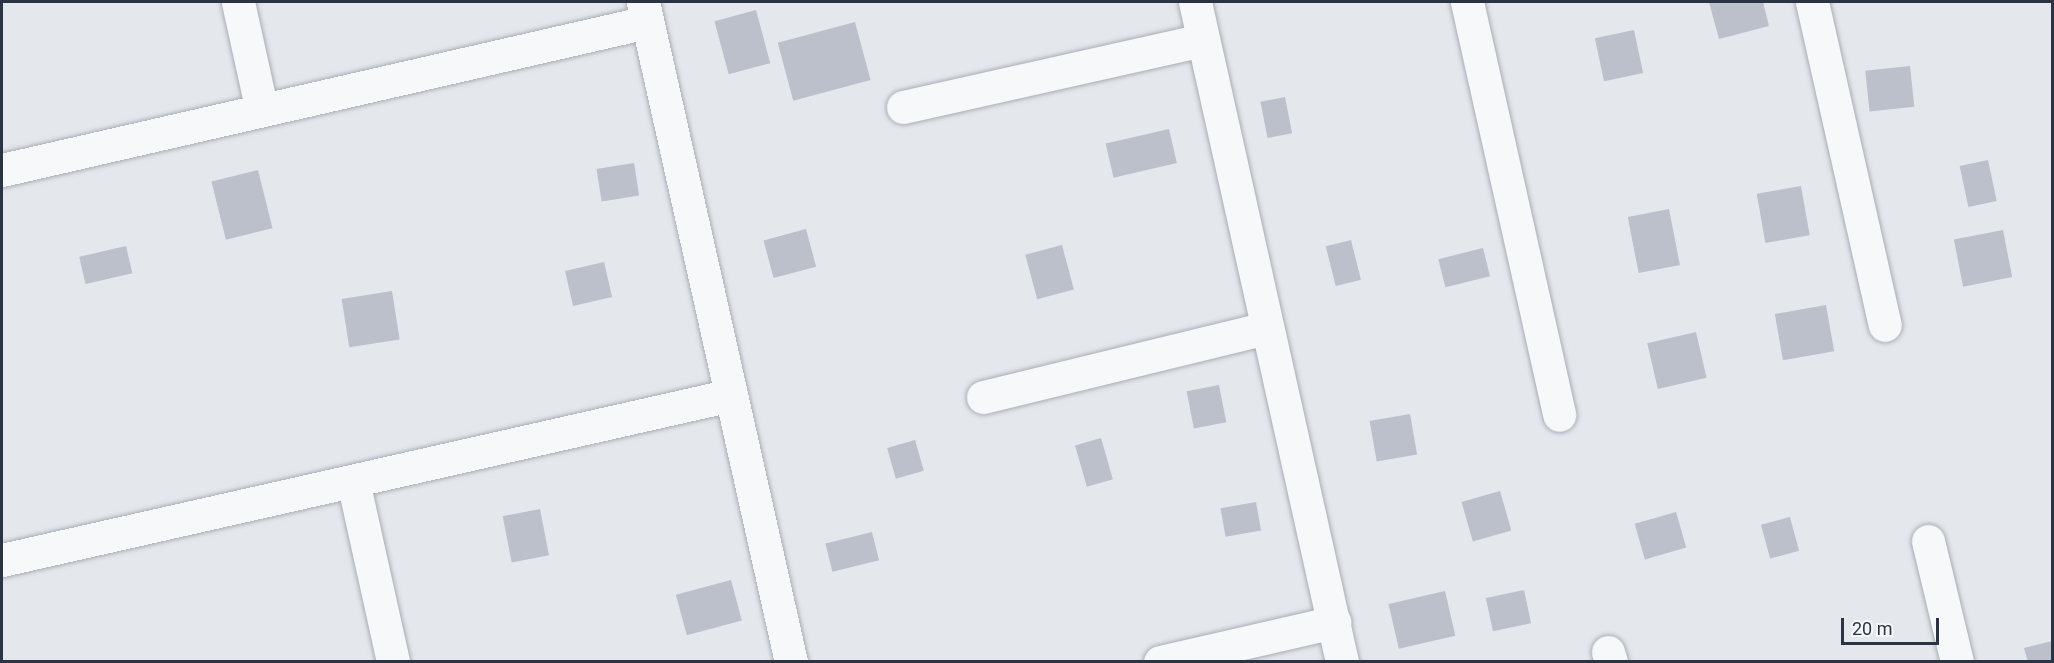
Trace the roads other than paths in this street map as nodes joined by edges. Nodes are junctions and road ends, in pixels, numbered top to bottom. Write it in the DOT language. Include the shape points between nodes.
graph roads {
  1 [pos="238,2"];
  2 [pos="1194,2"];
  3 [pos="1467,2"];
  4 [pos="1812,2"];
  5 [pos="645,12"];
  6 [pos="1203,40"];
  7 [pos="261,107"];
  8 [pos="903,107"];
  9 [pos="2,170"];
  10 [pos="1885,325"];
  11 [pos="1267,328"];
  12 [pos="731,395"];
  13 [pos="983,397"];
  14 [pos="1559,415"];
  15 [pos="353,481"];
  16 [pos="1928,541"];
  17 [pos="2,560"];
  18 [pos="1334,622"];
  19 [pos="393,662"];
  20 [pos="790,662"];
  21 [pos="1160,662"];
  22 [pos="1342,662"];
  23 [pos="1956,662"];
  1 -- 7 [label="street"];
  2 -- 6 [label="street"];
  3 -- 14 [label="street"];
  4 -- 10 [label="street"];
  5 -- 7 [label="street"];
  5 -- 12 [label="street"];
  6 -- 8 [label="street"];
  6 -- 11 [label="street"];
  7 -- 9 [label="street"];
  11 -- 13 [label="street"];
  11 -- 18 [label="street"];
  12 -- 15 [label="street"];
  12 -- 20 [label="street"];
  15 -- 17 [label="street"];
  15 -- 19 [label="street"];
  16 -- 23 [label="street"];
  18 -- 21 [label="street"];
  18 -- 22 [label="street"];
}
